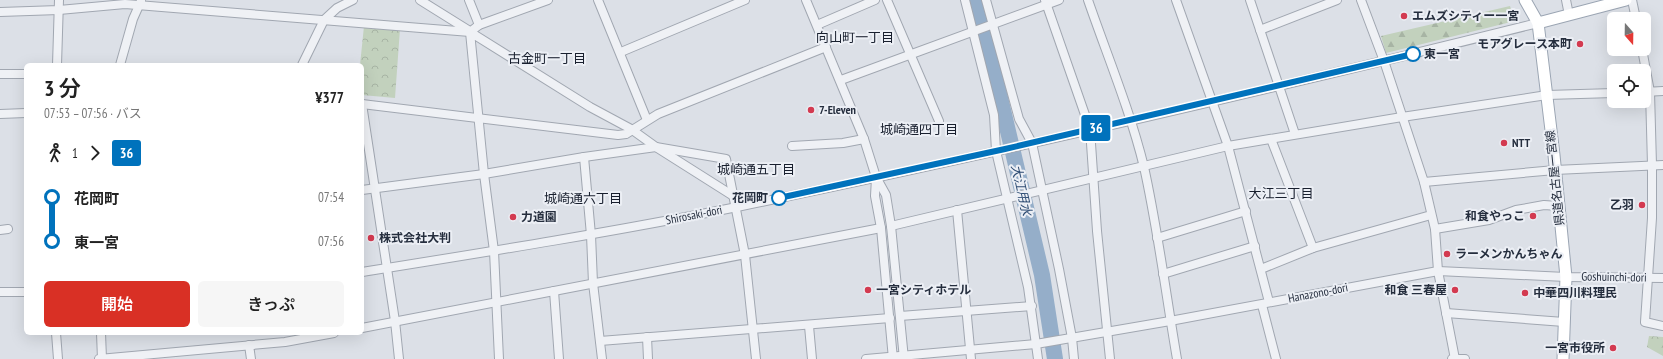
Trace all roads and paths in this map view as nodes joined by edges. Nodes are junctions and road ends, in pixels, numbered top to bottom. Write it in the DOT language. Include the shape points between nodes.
graph roads {
  1 [pos="59,0"];
  2 [pos="353,0"];
  3 [pos="420,0"];
  4 [pos="469,0"];
  5 [pos="548,0"];
  6 [pos="598,0"];
  7 [pos="745,0"];
  8 [pos="806,0"];
  9 [pos="875,0"];
  10 [pos="887,0"];
  11 [pos="965,0"];
  12 [pos="986,0"];
  13 [pos="1059,0"];
  14 [pos="1088,0"];
  15 [pos="1176,0"];
  16 [pos="1250,0"];
  17 [pos="1337,0"];
  18 [pos="1361,0"];
  19 [pos="1525,0"];
  20 [pos="1566,0"];
  21 [pos="1626,0"];
  22 [pos="1632,0"];
  23 [pos="141,2"];
  24 [pos="1045,2"];
  25 [pos="59,10"];
  26 [pos="0,12"];
  27 [pos="1635,12"];
  28 [pos="1569,15"];
  29 [pos="324,20"];
  30 [pos="1538,23"];
  31 [pos="479,25"];
  32 [pos="817,25"];
  33 [pos="992,25"];
  34 [pos="1260,30"];
  35 [pos="975,31"];
  36 [pos="470,32"];
  37 [pos="826,47"];
  38 [pos="621,52"];
  39 [pos="909,55"];
  40 [pos="1384,61"];
  41 [pos="57,63"];
  42 [pos="121,63"];
  43 [pos="303,63"];
  44 [pos="0,74"];
  45 [pos="24,74"];
  46 [pos="841,80"];
  47 [pos="1278,86"];
  48 [pos="1663,91"];
  49 [pos="1651,92"];
  50 [pos="1607,93"];
  51 [pos="1547,95"];
  52 [pos="1213,101"];
  53 [pos="364,104"];
  54 [pos="1648,108"];
  55 [pos="24,113"];
  56 [pos="0,114"];
  57 [pos="1402,117"];
  58 [pos="364,118"];
  59 [pos="478,119"];
  60 [pos="647,120"];
  61 [pos="1130,121"];
  62 [pos="939,122"];
  63 [pos="631,129"];
  64 [pos="1090,129"];
  65 [pos="1295,134"];
  66 [pos="864,139"];
  67 [pos="1271,139"];
  68 [pos="1032,143"];
  69 [pos="792,146"];
  70 [pos="1228,146"];
  71 [pos="656,147"];
  72 [pos="996,151"];
  73 [pos="584,156"];
  74 [pos="1663,165"];
  75 [pos="1143,166"];
  76 [pos="1652,166"];
  77 [pos="1555,170"];
  78 [pos="484,174"];
  79 [pos="876,177"];
  80 [pos="1093,177"];
  81 [pos="1424,182"];
  82 [pos="374,188"];
  83 [pos="364,190"];
  84 [pos="1042,190"];
  85 [pos="735,197"];
  86 [pos="1006,199"];
  87 [pos="1558,206"];
  88 [pos="737,207"];
  89 [pos="957,210"];
  90 [pos="1246,211"];
  91 [pos="1431,215"];
  92 [pos="891,226"];
  93 [pos="881,228"];
  94 [pos="1435,229"];
  95 [pos="591,235"];
  96 [pos="1157,238"];
  97 [pos="1255,246"];
  98 [pos="1313,248"];
  99 [pos="494,251"];
  100 [pos="745,255"];
  101 [pos="387,268"];
  102 [pos="1261,269"];
  103 [pos="1438,271"];
  104 [pos="364,272"];
  105 [pos="1164,274"];
  106 [pos="1566,276"];
  107 [pos="1649,278"];
  108 [pos="1663,278"];
  109 [pos="593,283"];
  110 [pos="554,291"];
  111 [pos="0,292"];
  112 [pos="24,292"];
  113 [pos="497,301"];
  114 [pos="1266,303"];
  115 [pos="1032,306"];
  116 [pos="968,311"];
  117 [pos="1446,313"];
  118 [pos="900,316"];
  119 [pos="890,318"];
  120 [pos="395,321"];
  121 [pos="1170,321"];
  122 [pos="1564,322"];
  123 [pos="809,326"];
  124 [pos="1663,326"];
  125 [pos="364,328"];
  126 [pos="754,330"];
  127 [pos="1108,332"];
  128 [pos="56,335"];
  129 [pos="101,335"];
  130 [pos="323,335"];
  131 [pos="647,337"];
  132 [pos="1072,338"];
  133 [pos="600,341"];
  134 [pos="1036,344"];
  135 [pos="249,345"];
  136 [pos="970,350"];
  137 [pos="186,355"];
  138 [pos="904,357"];
  139 [pos="893,358"];
  140 [pos="58,359"];
  141 [pos="99,359"];
  142 [pos="102,359"];
  143 [pos="251,359"];
  144 [pos="399,359"];
  145 [pos="499,359"];
  146 [pos="559,359"];
  147 [pos="602,359"];
  148 [pos="648,359"];
  149 [pos="756,359"];
  150 [pos="812,359"];
  151 [pos="866,359"];
  152 [pos="971,359"];
  153 [pos="1038,359"];
  154 [pos="1074,359"];
  155 [pos="1110,359"];
  156 [pos="1177,359"];
  157 [pos="1276,359"];
  158 [pos="1453,359"];
  159 [pos="1465,359"];
  160 [pos="1563,359"];
  1 -- 25 [label="street"];
  2 -- 29 [label="street" via="337,8"];
  3 -- 36 [label="street"];
  4 -- 31 [label="street"];
  5 -- 31 [label="street"];
  6 -- 38 [label="street"];
  7 -- 38 [label="street"];
  8 -- 32 [label="street"];
  9 -- 32 [label="street"];
  10 -- 39 [label="street"];
  11 -- 35 [label="street"];
  12 -- 33 [label="street"];
  13 -- 24 [label="street"];
  14 -- 61 [label="street"];
  15 -- 52 [label="street"];
  16 -- 34 [label="street"];
  17 -- 34 [label="street"];
  18 -- 40 [label="street"];
  19 -- 30 [label="main road, 県道名古屋一宮線"];
  20 -- 28 [label="street"];
  21 -- 28 [label="main road"];
  22 -- 27 [label="street"];
  23 -- 25 [label="street"];
  23 -- 29 [label="street"];
  23 -- 42 [label="street" via="133,19"];
  24 -- 33 [label="street"];
  24 -- 64 [label="street"];
  25 -- 26 [label="street"];
  25 -- 41 [label="street"];
  28 -- 30 [label="main road"];
  29 -- 36 [label="street"];
  29 -- 43 [label="street"];
  30 -- 40 [label="street, Shirosaki-dori"];
  30 -- 51 [label="main road, 県道名古屋一宮線"];
  31 -- 36 [label="street"];
  32 -- 37 [label="street"];
  33 -- 35 [label="street"];
  33 -- 68 [label="street" via="1019,119"];
  34 -- 47 [label="street"];
  35 -- 39 [label="street"];
  35 -- 72 [label="street" via="994,115"];
  36 -- 59 [label="street"];
  36 -- 63 [label="street" via="590,107"];
  37 -- 46 [label="street"];
  37 -- 60 [label="street"];
  38 -- 60 [label="street"];
  39 -- 46 [label="street"];
  39 -- 62 [label="street"];
  40 -- 47 [label="street, Shirosaki-dori"];
  40 -- 57 [label="street"];
  44 -- 45 [label="street"];
  46 -- 66 [label="street"];
  47 -- 52 [label="street, Shirosaki-dori"];
  47 -- 65 [label="street"];
  48 -- 49 [label="street"];
  50 -- 51 [label="street"];
  51 -- 57 [label="street"];
  51 -- 77 [label="main road, 県道名古屋一宮線"];
  52 -- 61 [label="street, Shirosaki-dori"];
  52 -- 70 [label="street"];
  53 -- 59 [label="street"];
  54 -- 76 [label="street"];
  55 -- 56 [label="street"];
  57 -- 65 [label="street"];
  57 -- 81 [label="street"];
  58 -- 82 [label="street"];
  59 -- 63 [label="street" via="618,135 626,134"];
  59 -- 78 [label="street"];
  60 -- 63 [label="street"];
  61 -- 64 [label="street, Shirosaki-dori"];
  61 -- 75 [label="street"];
  63 -- 71 [label="street"];
  64 -- 68 [label="street, Shirosaki-dori"];
  64 -- 80 [label="street"];
  65 -- 67 [label="street"];
  66 -- 69 [label="street"];
  66 -- 79 [label="street"];
  67 -- 70 [label="street"];
  67 -- 98 [label="street"];
  68 -- 72 [label="street, Shirosaki-dori"];
  68 -- 84 [label="street"];
  70 -- 75 [label="street"];
  70 -- 90 [label="street"];
  71 -- 73 [label="street"];
  71 -- 85 [label="street"];
  71 -- 85 [label="street" via="726,159"];
  72 -- 79 [label="street, Shirosaki-dori"];
  72 -- 86 [label="street"];
  73 -- 78 [label="street"];
  73 -- 95 [label="street"];
  74 -- 76 [label="street"];
  75 -- 80 [label="street"];
  75 -- 96 [label="street"];
  76 -- 77 [label="street"];
  76 -- 107 [label="street"];
  77 -- 81 [label="street"];
  77 -- 87 [label="main road, 県道名古屋一宮線"];
  78 -- 82 [label="street"];
  78 -- 99 [label="street"];
  79 -- 88 [label="street, Shirosaki-dori"];
  79 -- 92 [label="street" via="886,195"];
  79 -- 93 [label="street" via="875,196"];
  80 -- 84 [label="street"];
  80 -- 127 [label="street"];
  81 -- 91 [label="street"];
  82 -- 83 [label="street"];
  82 -- 101 [label="street"];
  84 -- 86 [label="street"];
  84 -- 132 [label="street"];
  85 -- 88 [label="street"];
  86 -- 89 [label="street"];
  86 -- 115 [label="street"];
  87 -- 94 [label="street" via="1544,205 1516,210 1489,220"];
  87 -- 106 [label="main road, 県道名古屋一宮線"];
  88 -- 95 [label="street, Shirosaki-dori"];
  88 -- 100 [label="street"];
  89 -- 92 [label="street"];
  89 -- 116 [label="street"];
  90 -- 96 [label="street"];
  90 -- 97 [label="street"];
  91 -- 94 [label="street"];
  91 -- 98 [label="street"];
  92 -- 118 [label="street"];
  93 -- 100 [label="street"];
  93 -- 119 [label="street"];
  94 -- 103 [label="street"];
  95 -- 99 [label="street, Shirosaki-dori"];
  95 -- 109 [label="street"];
  96 -- 105 [label="street"];
  97 -- 102 [label="street"];
  97 -- 105 [label="street"];
  98 -- 102 [label="street"];
  99 -- 101 [label="street, Shirosaki-dori"];
  99 -- 113 [label="street"];
  100 -- 109 [label="street"];
  100 -- 126 [label="street"];
  101 -- 104 [label="street, Shirosaki-dori"];
  101 -- 120 [label="street"];
  102 -- 114 [label="street"];
  103 -- 106 [label="street, Hanazono-dori"];
  103 -- 114 [label="street, Hanazono-dori"];
  103 -- 117 [label="street"];
  105 -- 121 [label="street"];
  106 -- 107 [label="street, Goshuinchi-dori"];
  106 -- 122 [label="main road, 県道名古屋一宮線"];
  107 -- 108 [label="street, Goshuinchi-dori"];
  107 -- 124 [label="street" via="1645,322"];
  109 -- 110 [label="street"];
  109 -- 133 [label="street"];
  110 -- 113 [label="street"];
  110 -- 146 [label="street"];
  111 -- 112 [label="street"];
  113 -- 120 [label="street"];
  113 -- 145 [label="street"];
  114 -- 121 [label="street, Hanazono-dori"];
  114 -- 157 [label="street"];
  115 -- 116 [label="street"];
  115 -- 134 [label="street"];
  116 -- 118 [label="street"];
  116 -- 136 [label="street"];
  117 -- 122 [label="street"];
  117 -- 158 [label="street"];
  118 -- 138 [label="street"];
  119 -- 123 [label="street"];
  119 -- 139 [label="street"];
  120 -- 125 [label="street"];
  120 -- 144 [label="street"];
  121 -- 127 [label="street, Hanazono-dori"];
  121 -- 156 [label="street"];
  122 -- 160 [label="main road, 県道名古屋一宮線"];
  123 -- 126 [label="street"];
  123 -- 150 [label="street"];
  126 -- 131 [label="street"];
  126 -- 149 [label="street"];
  127 -- 132 [label="street, Hanazono-dori"];
  127 -- 155 [label="street"];
  128 -- 140 [label="street"];
  129 -- 142 [label="street"];
  130 -- 135 [label="street"];
  131 -- 133 [label="street"];
  131 -- 148 [label="street"];
  132 -- 134 [label="street, Hanazono-dori"];
  132 -- 154 [label="street"];
  133 -- 147 [label="street"];
  134 -- 136 [label="street, Hanazono-dori"];
  134 -- 153 [label="street"];
  135 -- 137 [label="street"];
  135 -- 143 [label="street"];
  136 -- 138 [label="street, Hanazono-dori"];
  136 -- 152 [label="street"];
  137 -- 142 [label="street"];
  138 -- 139 [label="street, Hanazono-dori"];
  139 -- 151 [label="street, Hanazono-dori"];
  141 -- 142 [label="street"];
  158 -- 159 [label="street"];
}
